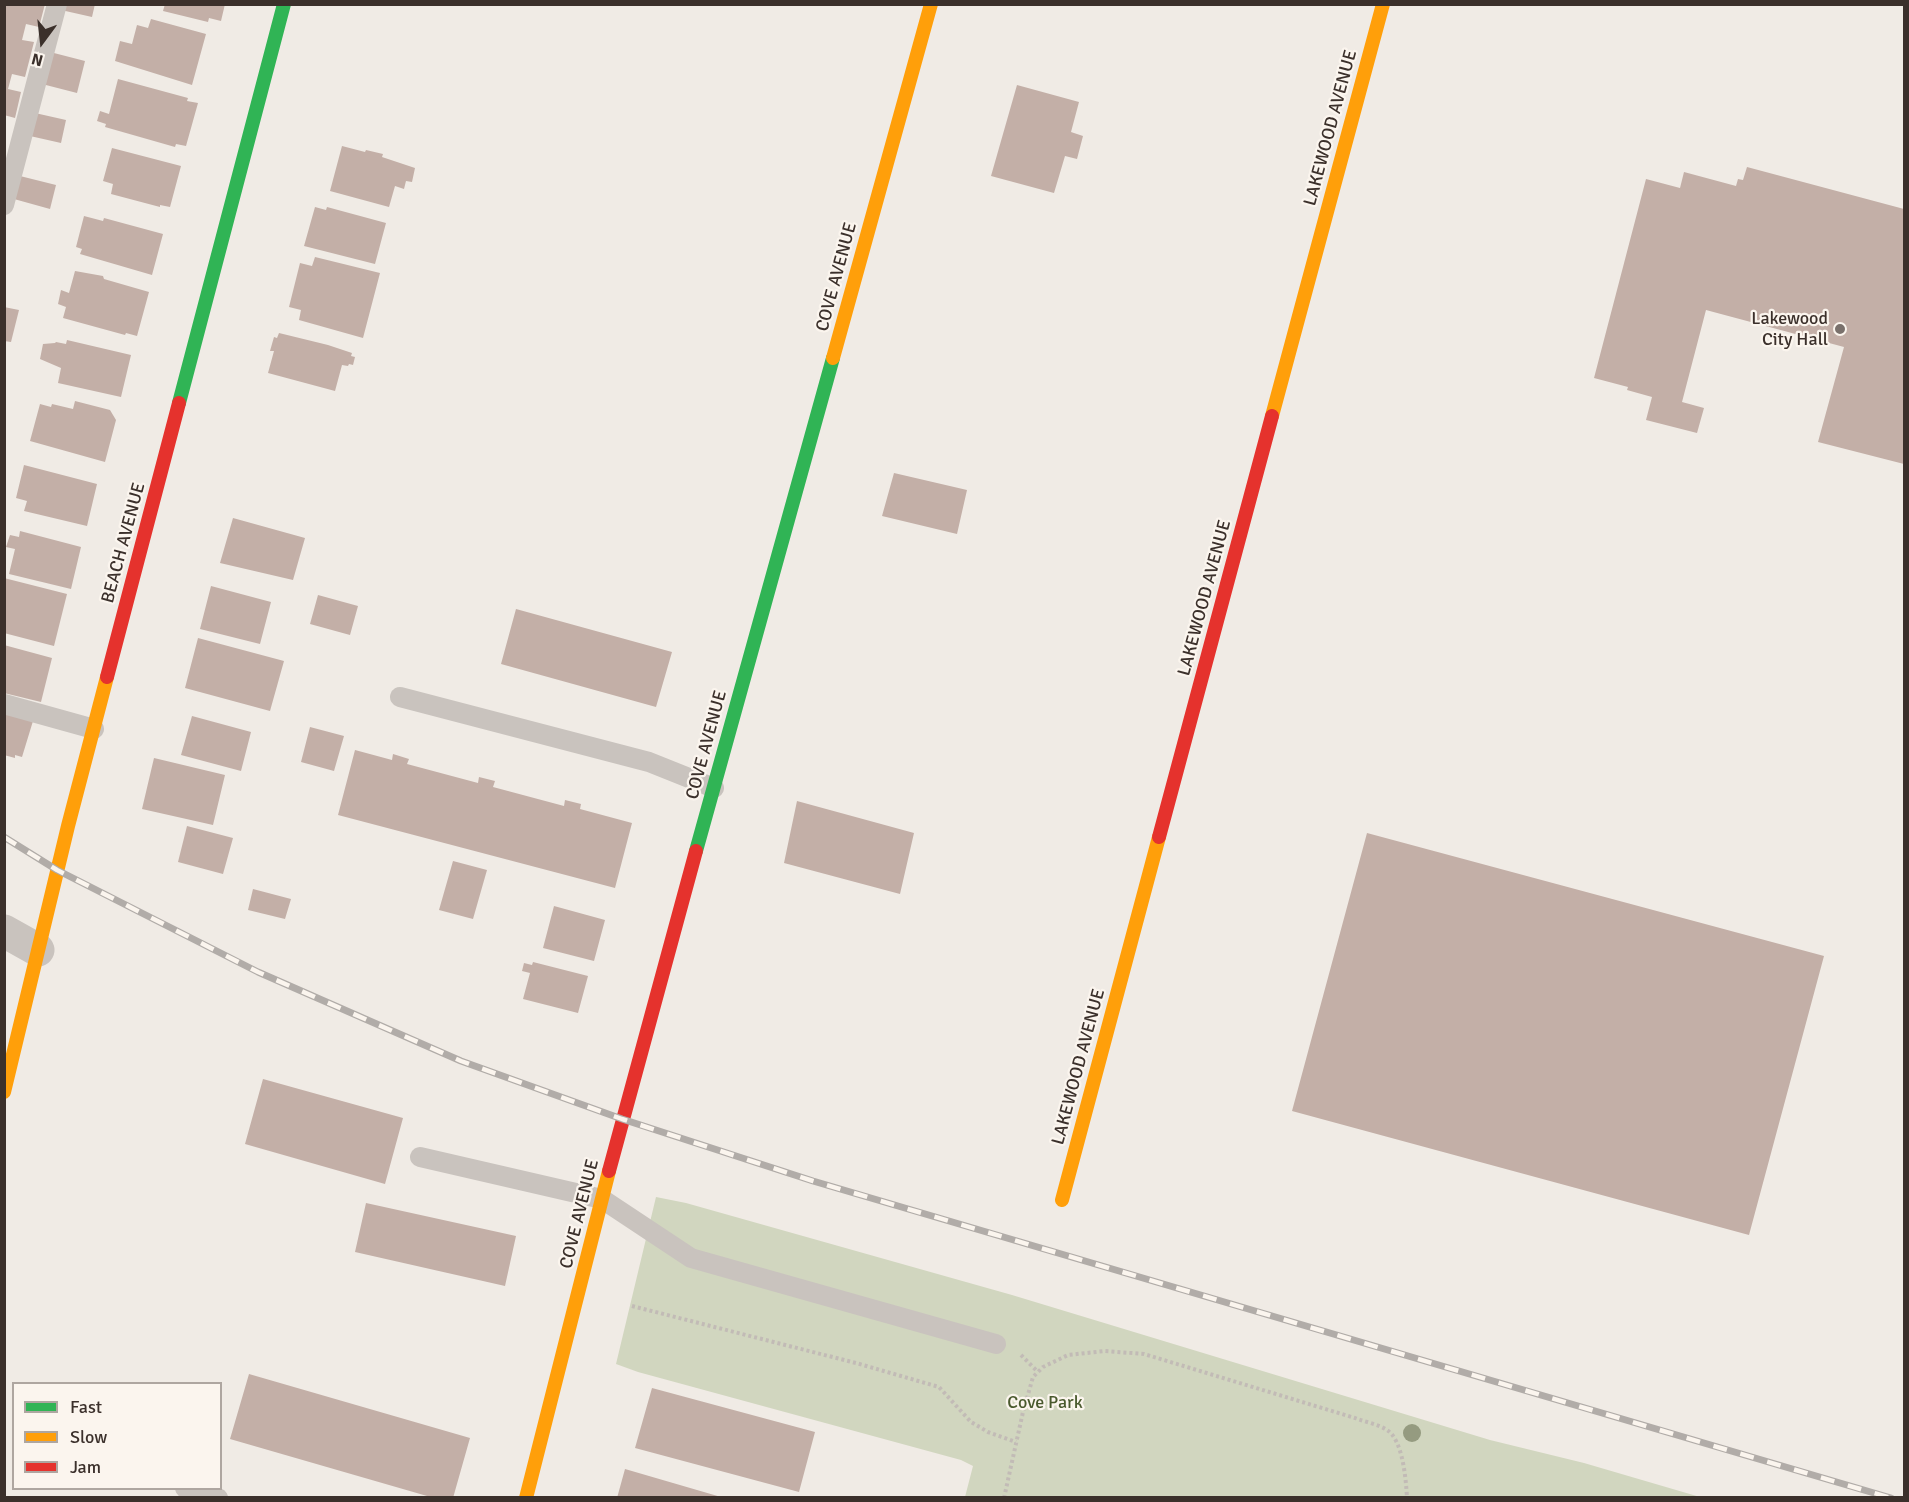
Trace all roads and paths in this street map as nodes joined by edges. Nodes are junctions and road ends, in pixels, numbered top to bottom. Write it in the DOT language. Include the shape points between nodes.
graph roads {
  1 [pos="57,4"];
  2 [pos="284,4"];
  3 [pos="931,4"];
  4 [pos="1383,4"];
  5 [pos="4,205"];
  6 [pos="400,697"];
  7 [pos="4,704"];
  8 [pos="94,729"];
  9 [pos="714,788"];
  10 [pos="4,931"];
  11 [pos="38,950"];
  12 [pos="4,1092"];
  13 [pos="420,1157"];
  14 [pos="602,1199"];
  15 [pos="1062,1200"];
  16 [pos="632,1306"];
  17 [pos="996,1344"];
  18 [pos="1016,1442"];
  19 [pos="192,1490"];
  20 [pos="218,1497"];
  21 [pos="526,1497"];
  22 [pos="1004,1497"];
  23 [pos="1407,1497"];
  1 -- 5 [label="lane"];
  2 -- 8 [label="street, BEACH AVENUE"];
  3 -- 9 [label="street, COVE AVENUE"];
  4 -- 15 [label="street, LAKEWOOD AVENUE"];
  6 -- 9 [label="lane" via="649,762"];
  7 -- 8 [label="lane"];
  8 -- 11 [label="street, BEACH AVENUE"];
  9 -- 14 [label="street, COVE AVENUE"];
  10 -- 11 [label="street"];
  11 -- 12 [label="street, BEACH AVENUE"];
  13 -- 14 [label="lane"];
  14 -- 17 [label="lane" via="691,1258"];
  14 -- 21 [label="street, COVE AVENUE"];
  16 -- 18 [label="path" via="939,1387 971,1422"];
  18 -- 22 [label="path"];
  18 -- 23 [label="path" via="1033,1377 1044,1367 1068,1355 1106,1350 1144,1354 1388,1431 1397,1444 1406,1474"];
  19 -- 20 [label="lane"];
}
